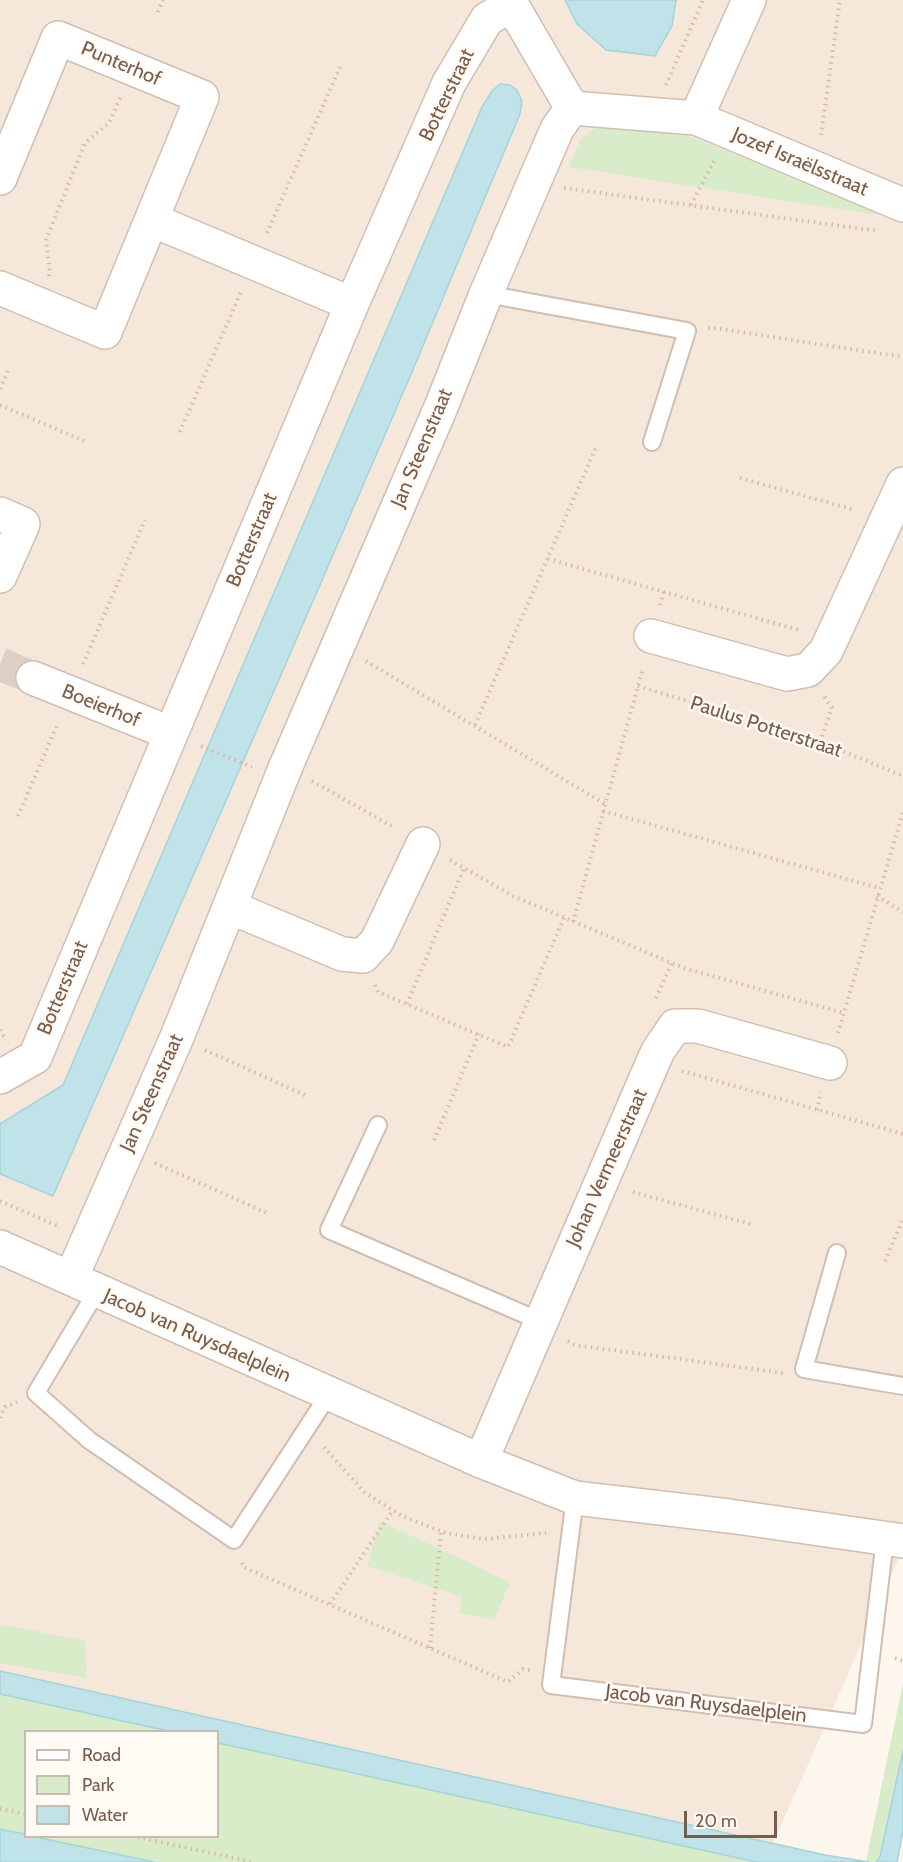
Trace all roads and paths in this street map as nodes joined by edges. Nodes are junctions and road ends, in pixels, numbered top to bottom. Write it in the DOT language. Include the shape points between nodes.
graph roads {
  1 [pos="164,0"];
  2 [pos="703,0"];
  3 [pos="749,0"];
  4 [pos="840,0"];
  5 [pos="510,3"];
  6 [pos="158,12"];
  7 [pos="133,69"];
  8 [pos="572,108"];
  9 [pos="653,115"];
  10 [pos="696,118"];
  11 [pos="728,132"];
  12 [pos="816,169"];
  13 [pos="0,178"];
  14 [pos="534,184"];
  15 [pos="691,206"];
  16 [pos="894,217"];
  17 [pos="152,220"];
  18 [pos="0,288"];
  19 [pos="486,294"];
  20 [pos="37,304"];
  21 [pos="352,304"];
  22 [pos="687,331"];
  23 [pos="903,357"];
  24 [pos="8,371"];
  25 [pos="0,389"];
  26 [pos="0,405"];
  27 [pos="84,441"];
  28 [pos="652,442"];
  29 [pos="597,445"];
  30 [pos="740,478"];
  31 [pos="903,484"];
  32 [pos="0,514"];
  33 [pos="888,519"];
  34 [pos="548,559"];
  35 [pos="0,576"];
  36 [pos="664,592"];
  37 [pos="651,636"];
  38 [pos="831,640"];
  39 [pos="337,644"];
  40 [pos="808,670"];
  41 [pos="33,678"];
  42 [pos="638,686"];
  43 [pos="475,725"];
  44 [pos="182,738"];
  45 [pos="820,742"];
  46 [pos="271,768"];
  47 [pos="903,776"];
  48 [pos="605,804"];
  49 [pos="603,811"];
  50 [pos="903,812"];
  51 [pos="423,844"];
  52 [pos="464,868"];
  53 [pos="879,888"];
  54 [pos="877,896"];
  55 [pos="230,907"];
  56 [pos="903,912"];
  57 [pos="564,918"];
  58 [pos="573,922"];
  59 [pos="363,956"];
  60 [pos="407,1004"];
  61 [pos="844,1013"];
  62 [pos="479,1034"];
  63 [pos="177,1037"];
  64 [pos="653,1062"];
  65 [pos="830,1063"];
  66 [pos="0,1077"];
  67 [pos="309,1097"];
  68 [pos="817,1110"];
  69 [pos="378,1125"];
  70 [pos="903,1134"];
  71 [pos="434,1140"];
  72 [pos="126,1150"];
  73 [pos="600,1183"];
  74 [pos="0,1201"];
  75 [pos="267,1213"];
  76 [pos="903,1219"];
  77 [pos="754,1225"];
  78 [pos="88,1239"];
  79 [pos="0,1247"];
  80 [pos="837,1253"];
  81 [pos="885,1261"];
  82 [pos="84,1284"];
  83 [pos="539,1324"];
  84 [pos="804,1370"];
  85 [pos="903,1386"];
  86 [pos="329,1394"];
  87 [pos="307,1427"];
  88 [pos="481,1461"];
  89 [pos="575,1498"];
  90 [pos="393,1510"];
  91 [pos="441,1531"];
  92 [pos="571,1531"];
  93 [pos="234,1540"];
  94 [pos="894,1540"];
  95 [pos="330,1604"];
  96 [pos="430,1648"];
  97 [pos="553,1672"];
  98 [pos="0,1809"];
  99 [pos="24,1814"];
  100 [pos="141,1838"];
  101 [pos="254,1862"];
  1 -- 6 [label="path"];
  2 -- 9 [label="path"];
  3 -- 10 [label="street"];
  4 -- 12 [label="path"];
  5 -- 8 [label="street"];
  5 -- 21 [label="street, Botterstraat" via="487,19 449,83"];
  7 -- 13 [label="street, Punterhof" via="58,38"];
  7 -- 17 [label="street, Punterhof" via="202,97"];
  7 -- 20 [label="path" via="109,123 85,142 46,240 50,272"];
  8 -- 9 [label="street"];
  8 -- 14 [label="street, Jan Steenstraat" via="557,129"];
  9 -- 10 [label="street"];
  10 -- 11 [label="street, Jozef Israëlsstraat"];
  11 -- 12 [label="street, Jozef Israëlsstraat"];
  11 -- 15 [label="path"];
  12 -- 16 [label="street, Jozef Israëlsstraat"];
  14 -- 15 [label="path"];
  14 -- 19 [label="street, Jan Steenstraat"];
  15 -- 16 [label="path" via="876,231"];
  17 -- 20 [label="street, Punterhof" via="105,332"];
  17 -- 21 [label="street"];
  18 -- 20 [label="street, Punterhof"];
  19 -- 22 [label="lane"];
  19 -- 39 [label="street, Jan Steenstraat"];
  21 -- 44 [label="street, Botterstraat"];
  22 -- 23 [label="path" via="714,328"];
  22 -- 28 [label="lane"];
  24 -- 25 [label="path"];
  26 -- 27 [label="path"];
  29 -- 34 [label="path"];
  30 -- 33 [label="path"];
  31 -- 33 [label="street"];
  32 -- 35 [label="street" via="22,524"];
  33 -- 38 [label="street"];
  34 -- 36 [label="path"];
  34 -- 43 [label="path"];
  36 -- 37 [label="path"];
  36 -- 38 [label="path"];
  37 -- 40 [label="street" via="787,674"];
  37 -- 42 [label="path"];
  38 -- 40 [label="street"];
  39 -- 43 [label="path"];
  39 -- 46 [label="street, Jan Steenstraat"];
  40 -- 45 [label="path" via="832,708"];
  41 -- 44 [label="street, Boeierhof"];
  42 -- 45 [label="path, Paulus Potterstraat"];
  42 -- 48 [label="path"];
  43 -- 48 [label="path"];
  44 -- 46 [label="path"];
  44 -- 66 [label="street, Botterstraat" via="34,1057"];
  45 -- 47 [label="path, Paulus Potterstraat"];
  46 -- 51 [label="path"];
  46 -- 55 [label="street, Jan Steenstraat"];
  48 -- 49 [label="path"];
  49 -- 53 [label="path"];
  49 -- 58 [label="path"];
  50 -- 53 [label="path"];
  51 -- 52 [label="path"];
  51 -- 59 [label="street" via="377,941"];
  52 -- 57 [label="path" via="513,896"];
  52 -- 60 [label="path"];
  53 -- 54 [label="path"];
  54 -- 56 [label="path"];
  54 -- 61 [label="path"];
  55 -- 59 [label="street" via="342,954"];
  55 -- 63 [label="street, Jan Steenstraat"];
  57 -- 58 [label="path"];
  57 -- 62 [label="path" via="508,1047"];
  58 -- 61 [label="path" via="684,968"];
  59 -- 60 [label="path" via="378,992"];
  60 -- 62 [label="path"];
  61 -- 65 [label="path"];
  62 -- 71 [label="path"];
  63 -- 67 [label="path"];
  63 -- 72 [label="street, Jan Steenstraat"];
  64 -- 65 [label="street, Johan Vermeerstraat" via="675,1026 698,1026"];
  64 -- 68 [label="path"];
  64 -- 73 [label="street, Johan Vermeerstraat"];
  65 -- 68 [label="path"];
  68 -- 70 [label="path"];
  69 -- 83 [label="lane" via="330,1230"];
  72 -- 75 [label="path"];
  72 -- 78 [label="street, Jan Steenstraat"];
  73 -- 77 [label="path"];
  73 -- 83 [label="street, Johan Vermeerstraat"];
  74 -- 78 [label="path"];
  76 -- 81 [label="path"];
  78 -- 82 [label="street, Jan Steenstraat"];
  79 -- 82 [label="street"];
  80 -- 84 [label="lane"];
  82 -- 86 [label="street, Jacob van Ruysdaelplein"];
  82 -- 93 [label="lane, Jacob van Ruysdaelplein" via="36,1393 89,1440"];
  83 -- 84 [label="path" via="574,1345 779,1374"];
  83 -- 88 [label="street, Johan Vermeerstraat"];
  84 -- 85 [label="lane"];
  86 -- 87 [label="lane"];
  86 -- 88 [label="street, Jacob van Ruysdaelplein"];
  87 -- 90 [label="path" via="365,1493"];
  87 -- 93 [label="lane"];
  88 -- 89 [label="street, Jacob van Ruysdaelplein"];
  89 -- 92 [label="lane"];
  89 -- 94 [label="street, Jacob van Ruysdaelplein"];
  90 -- 91 [label="path"];
  90 -- 95 [label="path"];
  91 -- 92 [label="path" via="485,1539"];
  91 -- 96 [label="path"];
  92 -- 97 [label="lane"];
  93 -- 95 [label="path" via="243,1567"];
  94 -- 97 [label="lane, Jacob van Ruysdaelplein" via="863,1724 551,1685"];
  95 -- 96 [label="path"];
  96 -- 97 [label="path" via="508,1682 523,1669"];
  98 -- 99 [label="path"];
  100 -- 101 [label="path"];
}
